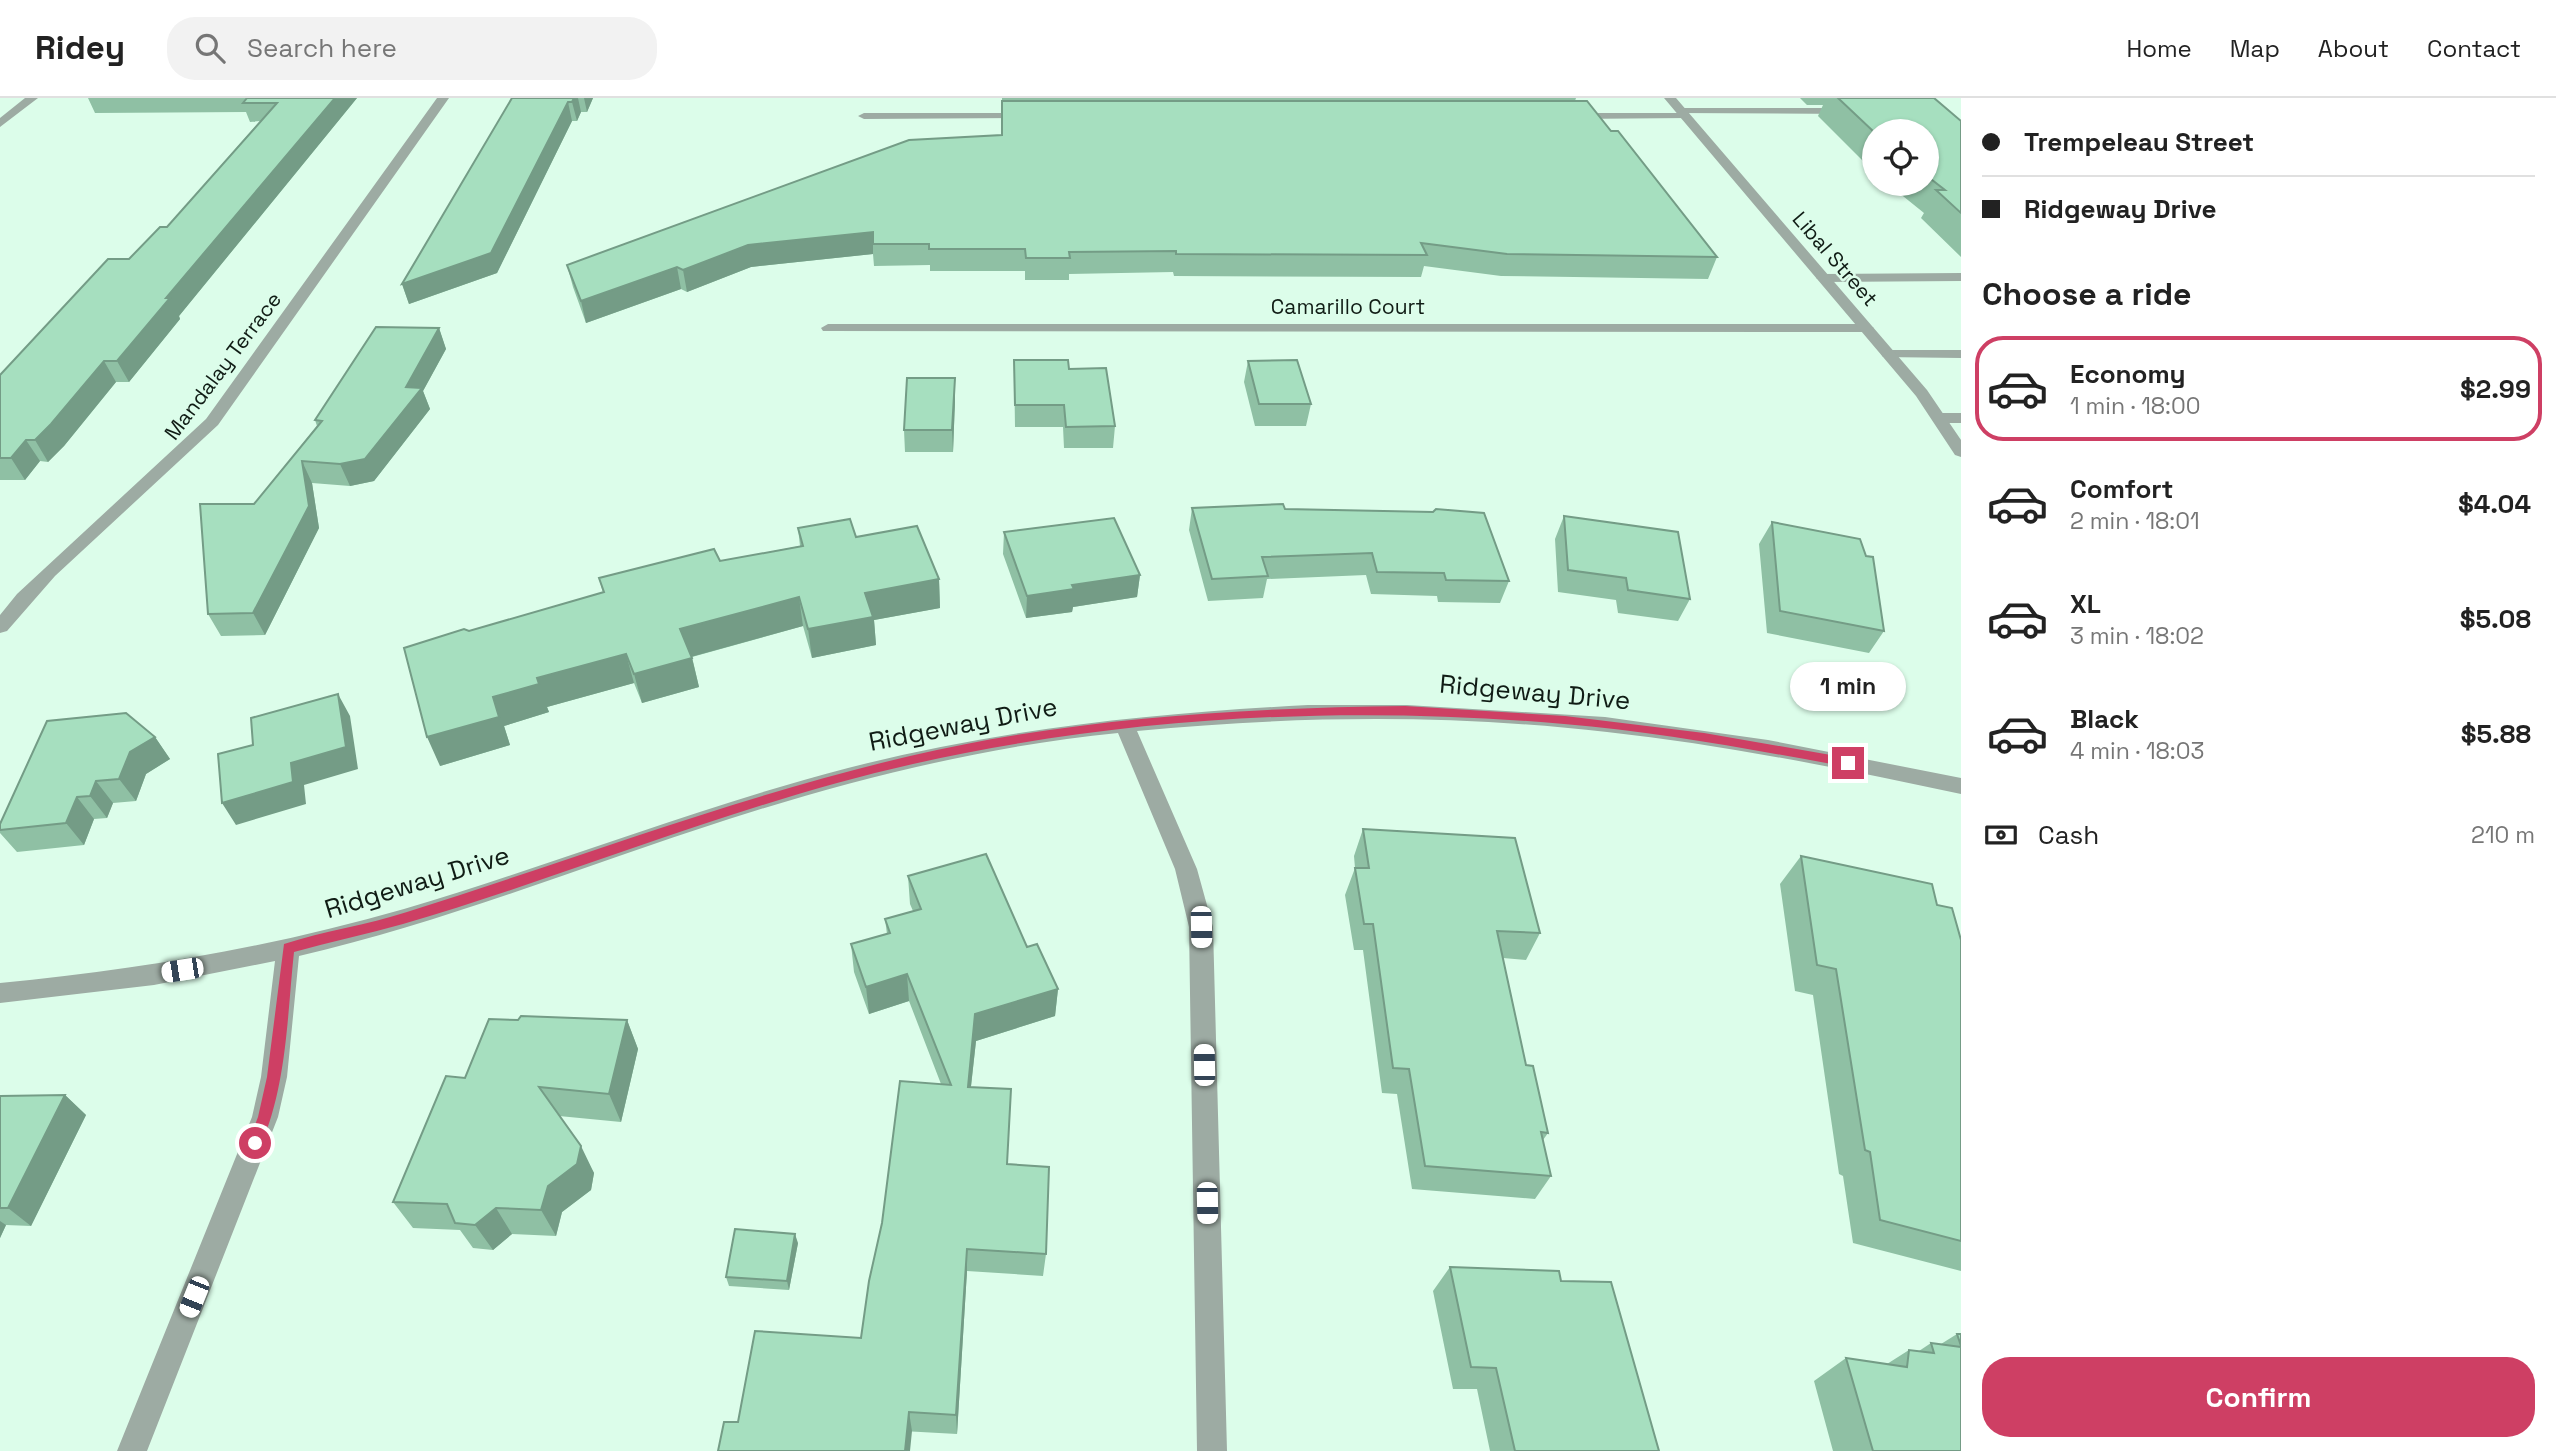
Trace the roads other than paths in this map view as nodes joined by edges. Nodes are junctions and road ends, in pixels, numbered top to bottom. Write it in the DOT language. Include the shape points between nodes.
graph roads {
  1 [pos="32,98"];
  2 [pos="443,98"];
  3 [pos="1670,98"];
  4 [pos="1858,111"];
  5 [pos="1683,114"];
  6 [pos="864,116"];
  7 [pos="1045,116"];
  8 [pos="1560,116"];
  9 [pos="0,124"];
  10 [pos="1961,277"];
  11 [pos="1823,278"];
  12 [pos="828,328"];
  13 [pos="1867,328"];
  14 [pos="1888,354"];
  15 [pos="1961,354"];
  16 [pos="1940,418"];
  17 [pos="1961,418"];
  18 [pos="1961,452"];
  19 [pos="0,627"];
  20 [pos="1124,724"];
  21 [pos="1961,786"];
  22 [pos="288,948"];
  23 [pos="0,993"];
  24 [pos="132,1451"];
  25 [pos="1212,1451"];
  1 -- 9 [label="street"];
  2 -- 19 [label="street, Mandalay Terrace" via="212,422 176,462 69,549"];
  3 -- 5 [label="street, Libal Street"];
  4 -- 5 [label="street"];
  5 -- 8 [label="street"];
  5 -- 11 [label="street, Libal Street"];
  6 -- 7 [label="street"];
  10 -- 11 [label="street"];
  11 -- 13 [label="street, Libal Street"];
  12 -- 13 [label="street, Camarillo Court"];
  13 -- 14 [label="street, Libal Street"];
  14 -- 15 [label="street"];
  14 -- 16 [label="street, Libal Street"];
  16 -- 17 [label="street"];
  16 -- 18 [label="street, Libal Street"];
  20 -- 21 [label="street, Ridgeway Drive" via="1274,712 1405,710 1565,720 1704,737"];
  20 -- 22 [label="street, Ridgeway Drive" via="912,760 780,794 404,918"];
  20 -- 25 [label="street" via="1186,869 1201,927"];
  22 -- 23 [label="street, Ridgeway Drive" via="207,966"];
  22 -- 24 [label="street" via="274,1077 265,1117"];
}
